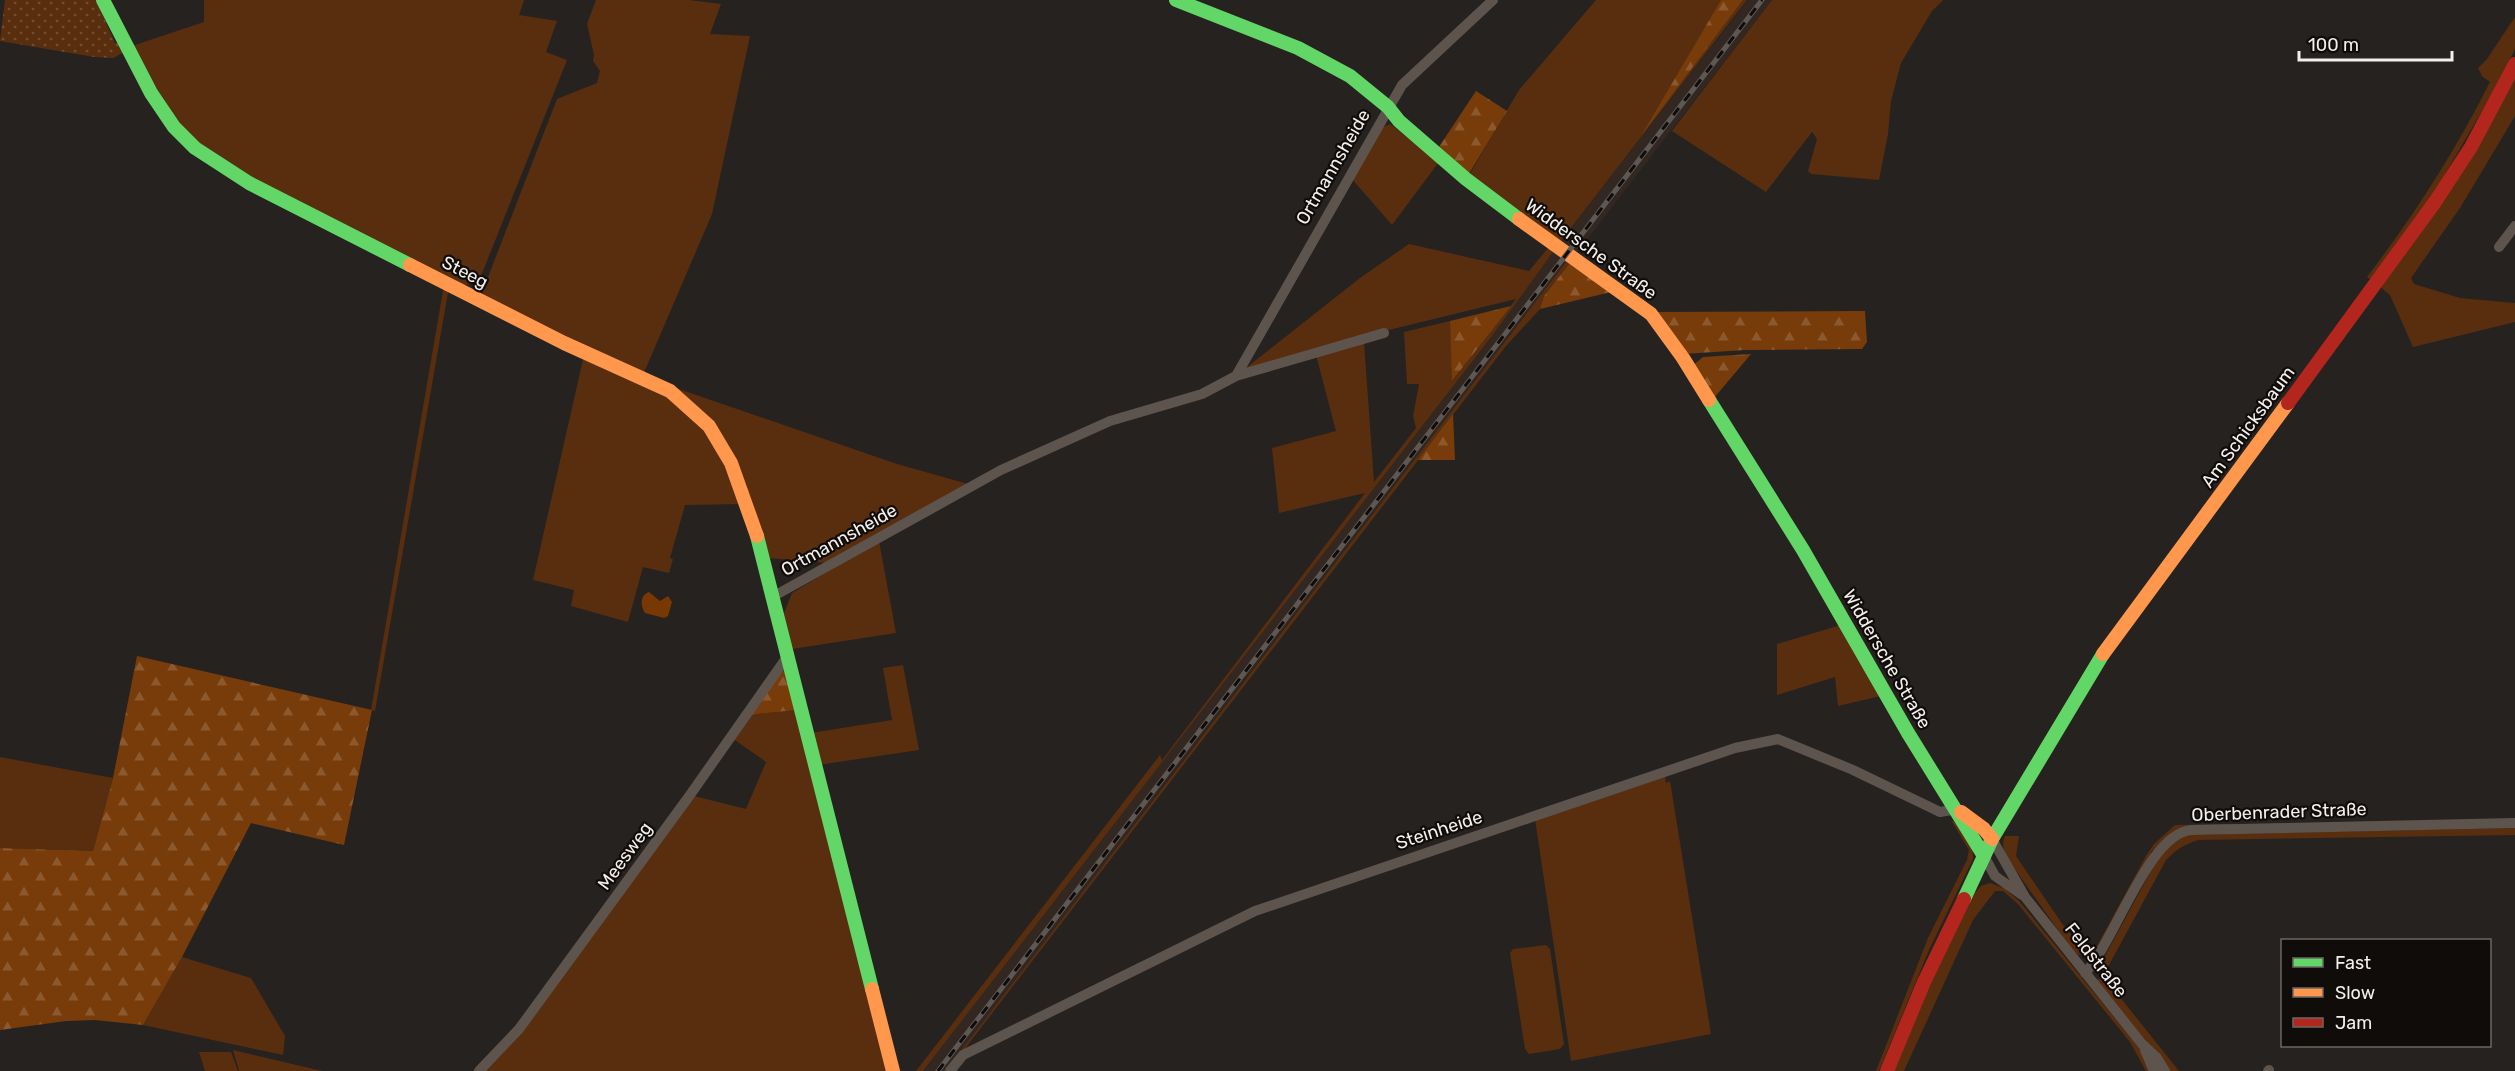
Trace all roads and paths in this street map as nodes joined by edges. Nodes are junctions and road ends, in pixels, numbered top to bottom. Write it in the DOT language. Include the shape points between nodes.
graph roads {
  1 [pos="103,0"];
  2 [pos="1176,0"];
  3 [pos="1493,0"];
  4 [pos="2515,64"];
  5 [pos="1388,107"];
  6 [pos="2515,226"];
  7 [pos="2499,247"];
  8 [pos="1384,333"];
  9 [pos="1236,376"];
  10 [pos="774,596"];
  11 [pos="789,654"];
  12 [pos="1957,809"];
  13 [pos="2515,823"];
  14 [pos="1992,839"];
  15 [pos="1984,856"];
  16 [pos="2025,897"];
  17 [pos="2085,973"];
  18 [pos="2142,1044"];
  19 [pos="479,1071"];
  20 [pos="893,1071"];
  21 [pos="950,1071"];
  22 [pos="1887,1071"];
  23 [pos="2154,1071"];
  24 [pos="2165,1071"];
  1 -- 10 [label="street, Steeg" via="158,105 189,144 249,183 564,343 670,391 690,407 709,426 731,463 761,545"];
  2 -- 5 [label="street, Widdersche Straße" via="1298,48 1350,76"];
  3 -- 5 [label="street, Ortmannsheide" via="1402,86"];
  4 -- 14 [label="street, Am Schicksbaum" via="2471,147 2435,202 2099,659"];
  5 -- 9 [label="street, Ortmannsheide"];
  5 -- 12 [label="street, Widdersche Straße" via="1399,122 1466,179 1651,314 1683,358 1803,550 1908,733"];
  6 -- 7 [label="street"];
  8 -- 9 [label="street, Ortmannsheide"];
  9 -- 10 [label="street, Ortmannsheide" via="1202,394 1110,421 1001,470"];
  10 -- 11 [label="street, Ortmannsheide"];
  11 -- 19 [label="street, Meesweg" via="519,1029"];
  11 -- 20 [label="street, Ortmannsheide"];
  12 -- 14 [label="street"];
  12 -- 15 [label="street, Widdersche Straße"];
  12 -- 21 [label="street, Steinheide" via="1940,812 1778,739 1736,748 1255,910 963,1055"];
  13 -- 17 [label="street, Oberbenrader Straße" via="2179,832 2154,856 2104,949"];
  14 -- 15 [label="street, Am Schicksbaum"];
  14 -- 16 [label="street, Feldstraße"];
  15 -- 16 [label="street, Feldstraße" via="1995,876"];
  15 -- 22 [label="street, Am Schicksbaum"];
  16 -- 17 [label="street, Feldstraße"];
  17 -- 18 [label="street, Feldstraße"];
  18 -- 23 [label="street, Feldstraße"];
  18 -- 24 [label="street, Feldstraße"];
}
